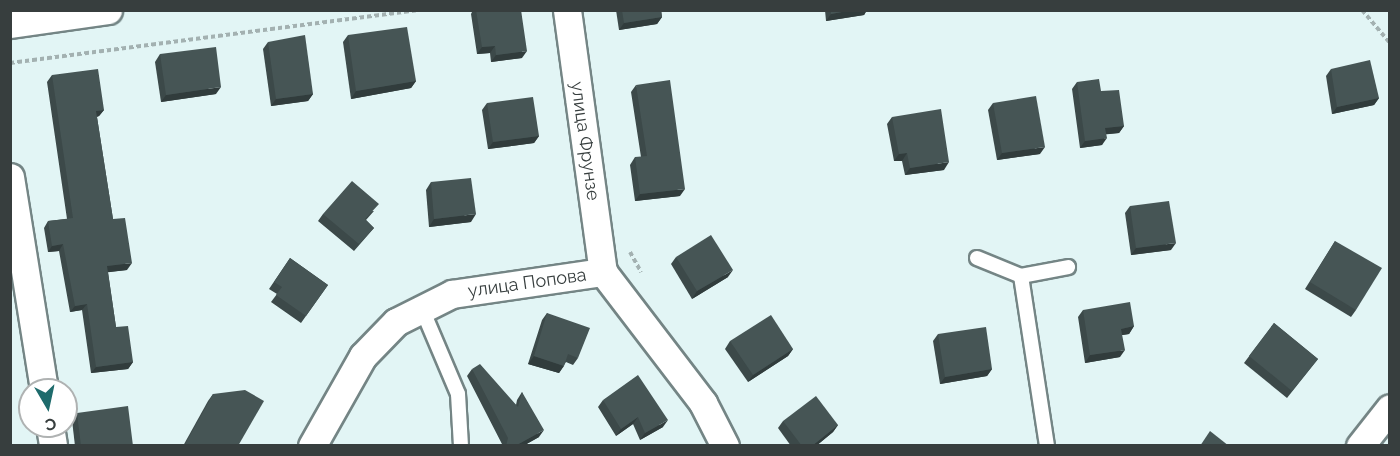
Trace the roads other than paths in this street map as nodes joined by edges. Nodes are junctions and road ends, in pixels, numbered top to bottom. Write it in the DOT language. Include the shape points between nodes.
graph roads {
  1 [pos="108,10"];
  2 [pos="567,10"];
  3 [pos="10,24"];
  4 [pos="10,177"];
  5 [pos="977,258"];
  6 [pos="1068,267"];
  7 [pos="603,272"];
  8 [pos="1022,276"];
  9 [pos="422,309"];
  10 [pos="42,378"];
  11 [pos="1389,408"];
  12 [pos="312,446"];
  13 [pos="461,446"];
  14 [pos="725,446"];
  15 [pos="1047,446"];
  16 [pos="1360,446"];
  1 -- 3 [label="street"];
  2 -- 7 [label="street, улица Фрунзе"];
  4 -- 10 [label="street"];
  5 -- 8 [label="lane"];
  6 -- 8 [label="lane"];
  7 -- 9 [label="street, улица Попова" via="452,294"];
  7 -- 14 [label="street, улица Попова" via="703,403"];
  8 -- 15 [label="lane"];
  9 -- 12 [label="street, улица Попова" via="396,322 363,356"];
  9 -- 13 [label="lane" via="458,394"];
  11 -- 16 [label="street"];
}
